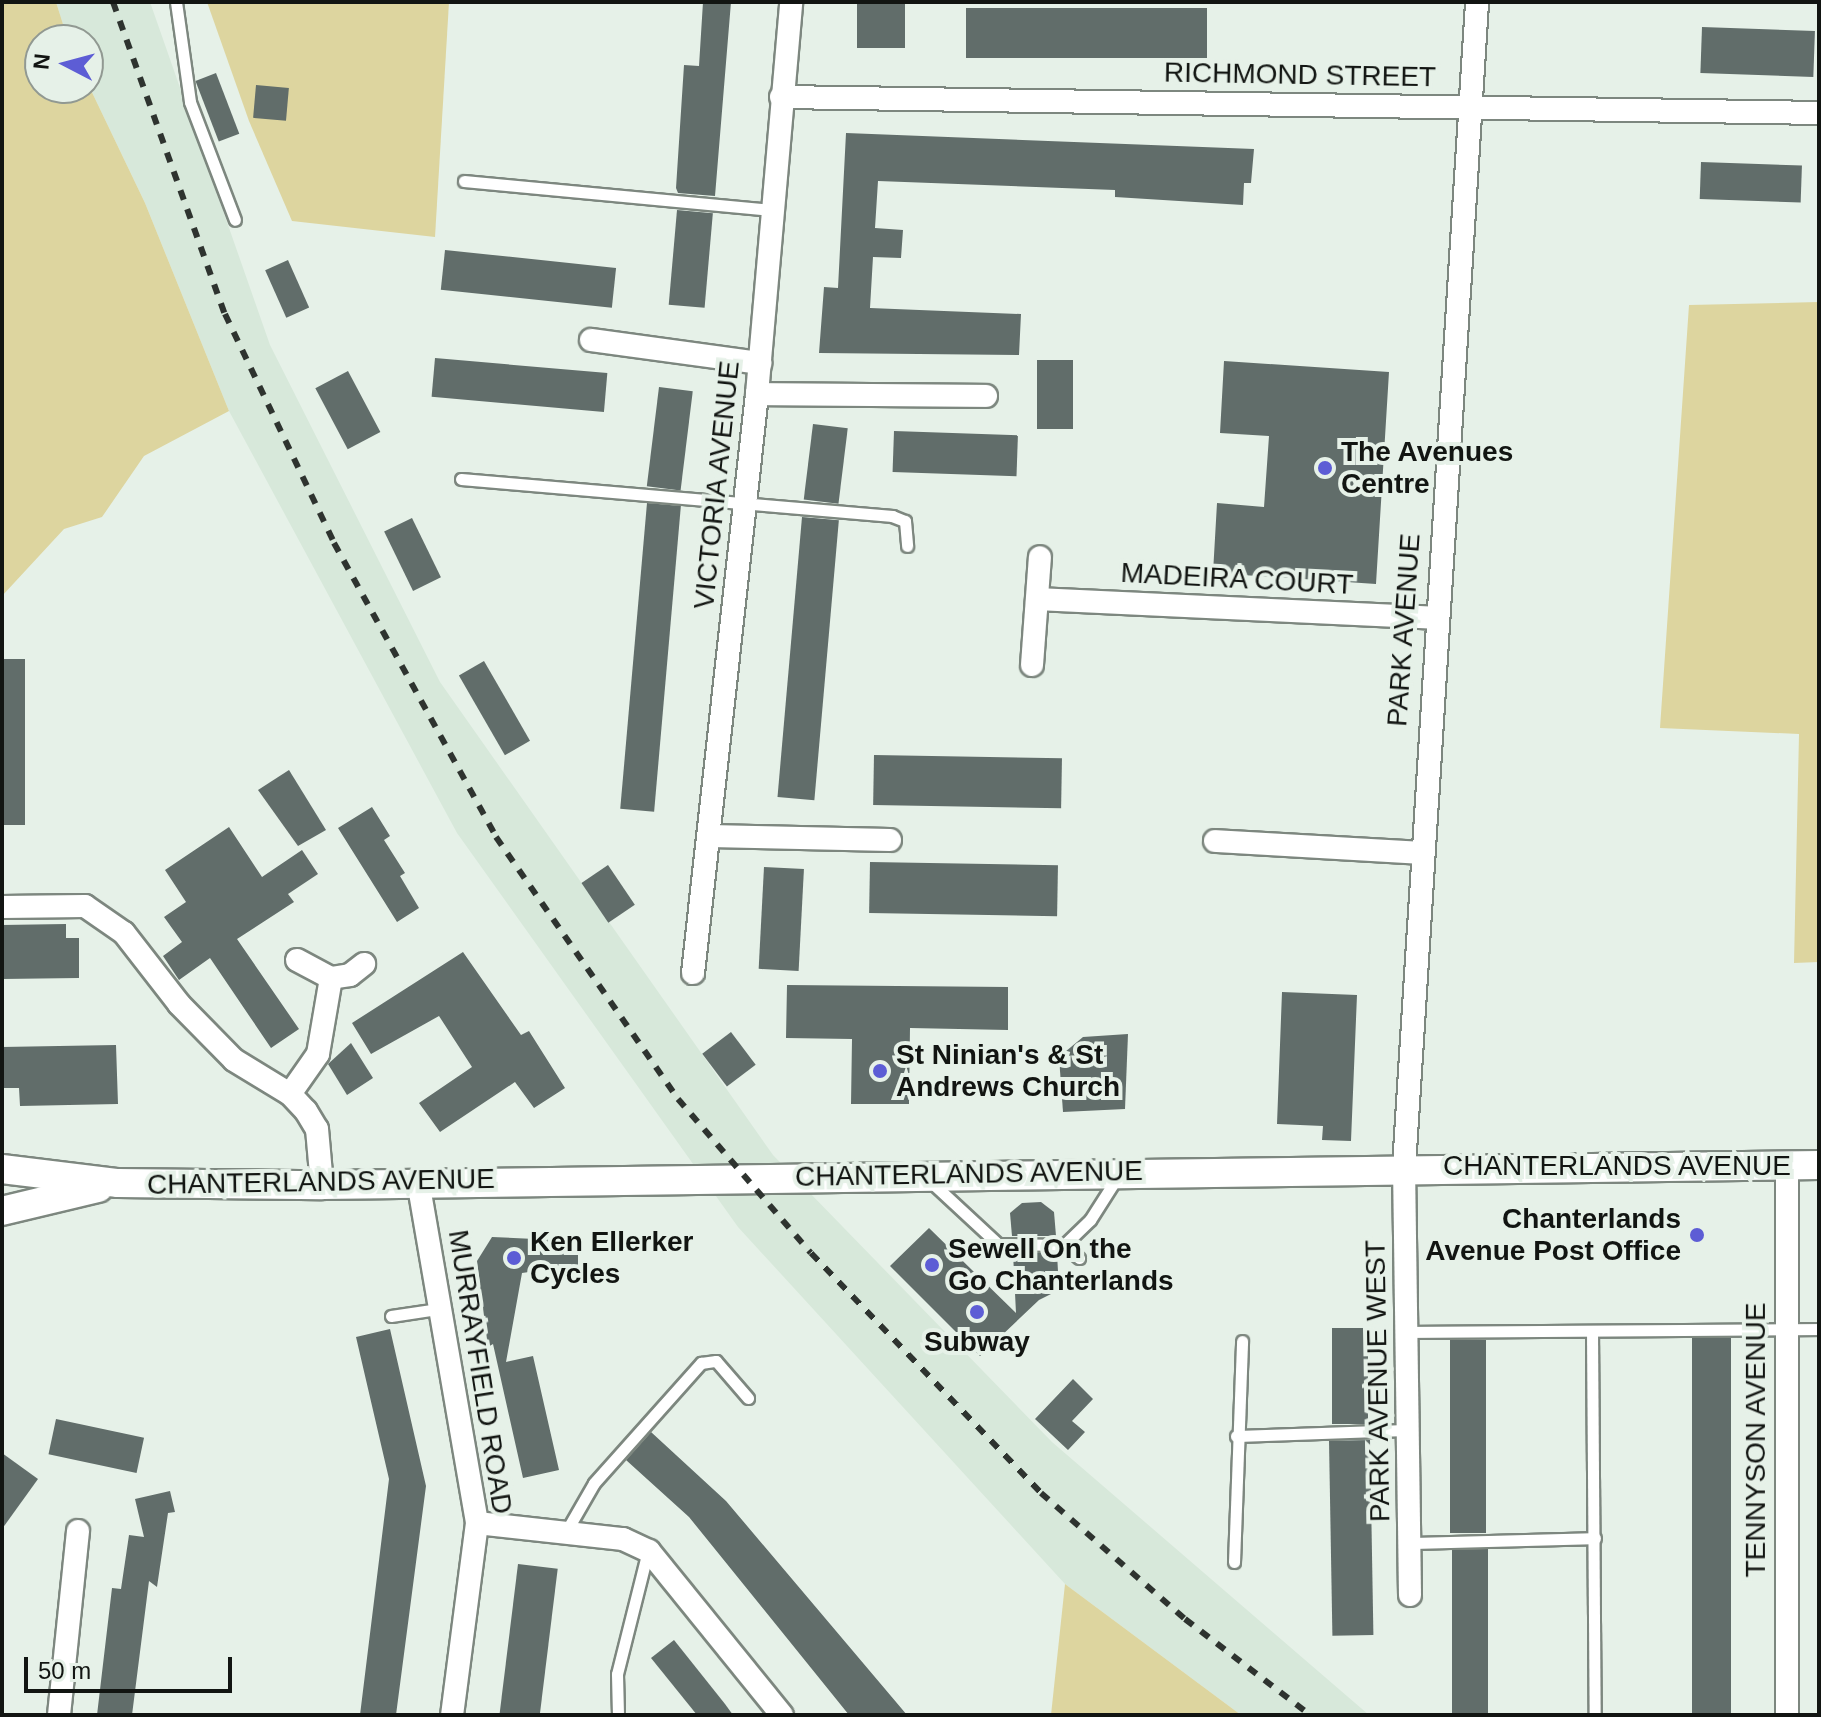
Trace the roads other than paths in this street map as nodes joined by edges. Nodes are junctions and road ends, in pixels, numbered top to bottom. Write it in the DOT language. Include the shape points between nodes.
graph roads {
  1 [pos="176,2"];
  2 [pos="791,2"];
  3 [pos="1477,2"];
  4 [pos="781,97"];
  5 [pos="1471,107"];
  6 [pos="1819,113"];
  7 [pos="464,181"];
  8 [pos="772,210"];
  9 [pos="235,220"];
  10 [pos="591,340"];
  11 [pos="760,363"];
  12 [pos="757,394"];
  13 [pos="986,396"];
  14 [pos="461,479"];
  15 [pos="745,506"];
  16 [pos="907,546"];
  17 [pos="1040,557"];
  18 [pos="1037,599"];
  19 [pos="1435,618"];
  20 [pos="1032,665"];
  21 [pos="710,836"];
  22 [pos="890,840"];
  23 [pos="1215,841"];
  24 [pos="1421,853"];
  25 [pos="2,907"];
  26 [pos="297,960"];
  27 [pos="364,964"];
  28 [pos="693,973"];
  29 [pos="331,978"];
  30 [pos="290,1094"];
  31 [pos="1787,1165"];
  32 [pos="1819,1165"];
  33 [pos="1404,1167"];
  34 [pos="2,1169"];
  35 [pos="1121,1172"];
  36 [pos="924,1174"];
  37 [pos="418,1181"];
  38 [pos="118,1183"];
  39 [pos="322,1185"];
  40 [pos="2,1211"];
  41 [pos="1064,1245"];
  42 [pos="1079,1258"];
  43 [pos="438,1309"];
  44 [pos="391,1316"];
  45 [pos="1819,1329"];
  46 [pos="1786,1330"];
  47 [pos="1592,1331"];
  48 [pos="1407,1332"];
  49 [pos="1242,1341"];
  50 [pos="748,1398"];
  51 [pos="1407,1430"];
  52 [pos="1236,1436"];
  53 [pos="477,1523"];
  54 [pos="567,1530"];
  55 [pos="78,1531"];
  56 [pos="1595,1538"];
  57 [pos="1409,1543"];
  58 [pos="649,1551"];
  59 [pos="1234,1562"];
  60 [pos="1410,1595"];
  61 [pos="59,1715"];
  62 [pos="452,1715"];
  63 [pos="618,1715"];
  64 [pos="782,1715"];
  65 [pos="1595,1715"];
  66 [pos="1787,1715"];
  1 -- 9 [label="lane" via="190,102"];
  2 -- 4 [label="street, VICTORIA AVENUE"];
  3 -- 5 [label="street, PARK AVENUE"];
  4 -- 5 [label="street, RICHMOND STREET"];
  4 -- 8 [label="street, VICTORIA AVENUE"];
  5 -- 6 [label="street, RICHMOND STREET"];
  5 -- 19 [label="street, PARK AVENUE"];
  7 -- 8 [label="lane"];
  8 -- 11 [label="street, VICTORIA AVENUE"];
  10 -- 11 [label="street"];
  11 -- 12 [label="street, VICTORIA AVENUE"];
  12 -- 13 [label="street"];
  12 -- 15 [label="street, VICTORIA AVENUE"];
  14 -- 15 [label="lane"];
  15 -- 16 [label="lane" via="892,516 905,521"];
  15 -- 21 [label="street, VICTORIA AVENUE"];
  17 -- 18 [label="street"];
  18 -- 19 [label="street, MADEIRA COURT"];
  18 -- 20 [label="street"];
  19 -- 24 [label="street, PARK AVENUE"];
  21 -- 22 [label="street"];
  21 -- 28 [label="street, VICTORIA AVENUE"];
  23 -- 24 [label="street"];
  24 -- 33 [label="street, PARK AVENUE"];
  25 -- 30 [label="street" via="85,906 124,933 179,1004 234,1060"];
  26 -- 29 [label="street"];
  27 -- 29 [label="street" via="350,975"];
  29 -- 30 [label="street" via="318,1054"];
  30 -- 39 [label="street" via="317,1129"];
  31 -- 32 [label="street, CHANTERLANDS AVENUE"];
  31 -- 33 [label="street, CHANTERLANDS AVENUE"];
  31 -- 46 [label="street, TENNYSON AVENUE"];
  33 -- 35 [label="street, CHANTERLANDS AVENUE"];
  33 -- 48 [label="street, PARK AVENUE WEST"];
  34 -- 38 [label="street, CHANTERLANDS AVENUE"];
  35 -- 36 [label="street, CHANTERLANDS AVENUE"];
  35 -- 41 [label="lane" via="1090,1220"];
  36 -- 37 [label="street, CHANTERLANDS AVENUE"];
  36 -- 41 [label="lane" via="998,1244"];
  37 -- 39 [label="street, CHANTERLANDS AVENUE"];
  37 -- 43 [label="street, MURRAYFIELD ROAD"];
  38 -- 39 [label="street, CHANTERLANDS AVENUE"];
  38 -- 40 [label="street, CHANTERLANDS AVENUE"];
  41 -- 42 [label="lane"];
  43 -- 44 [label="lane"];
  43 -- 53 [label="street, MURRAYFIELD ROAD"];
  45 -- 46 [label="lane"];
  46 -- 47 [label="lane"];
  46 -- 66 [label="street, TENNYSON AVENUE"];
  47 -- 48 [label="lane"];
  47 -- 56 [label="lane"];
  48 -- 51 [label="street, PARK AVENUE WEST"];
  49 -- 52 [label="lane"];
  50 -- 54 [label="lane" via="716,1361 701,1363 594,1483"];
  51 -- 52 [label="lane"];
  51 -- 57 [label="street, PARK AVENUE WEST"];
  52 -- 59 [label="lane"];
  53 -- 54 [label="street"];
  53 -- 62 [label="street, MURRAYFIELD ROAD"];
  54 -- 58 [label="street" via="623,1539"];
  55 -- 61 [label="street"];
  56 -- 57 [label="lane"];
  56 -- 65 [label="lane"];
  57 -- 60 [label="street, PARK AVENUE WEST"];
  58 -- 63 [label="lane" via="617,1674"];
  58 -- 64 [label="street"];
}
